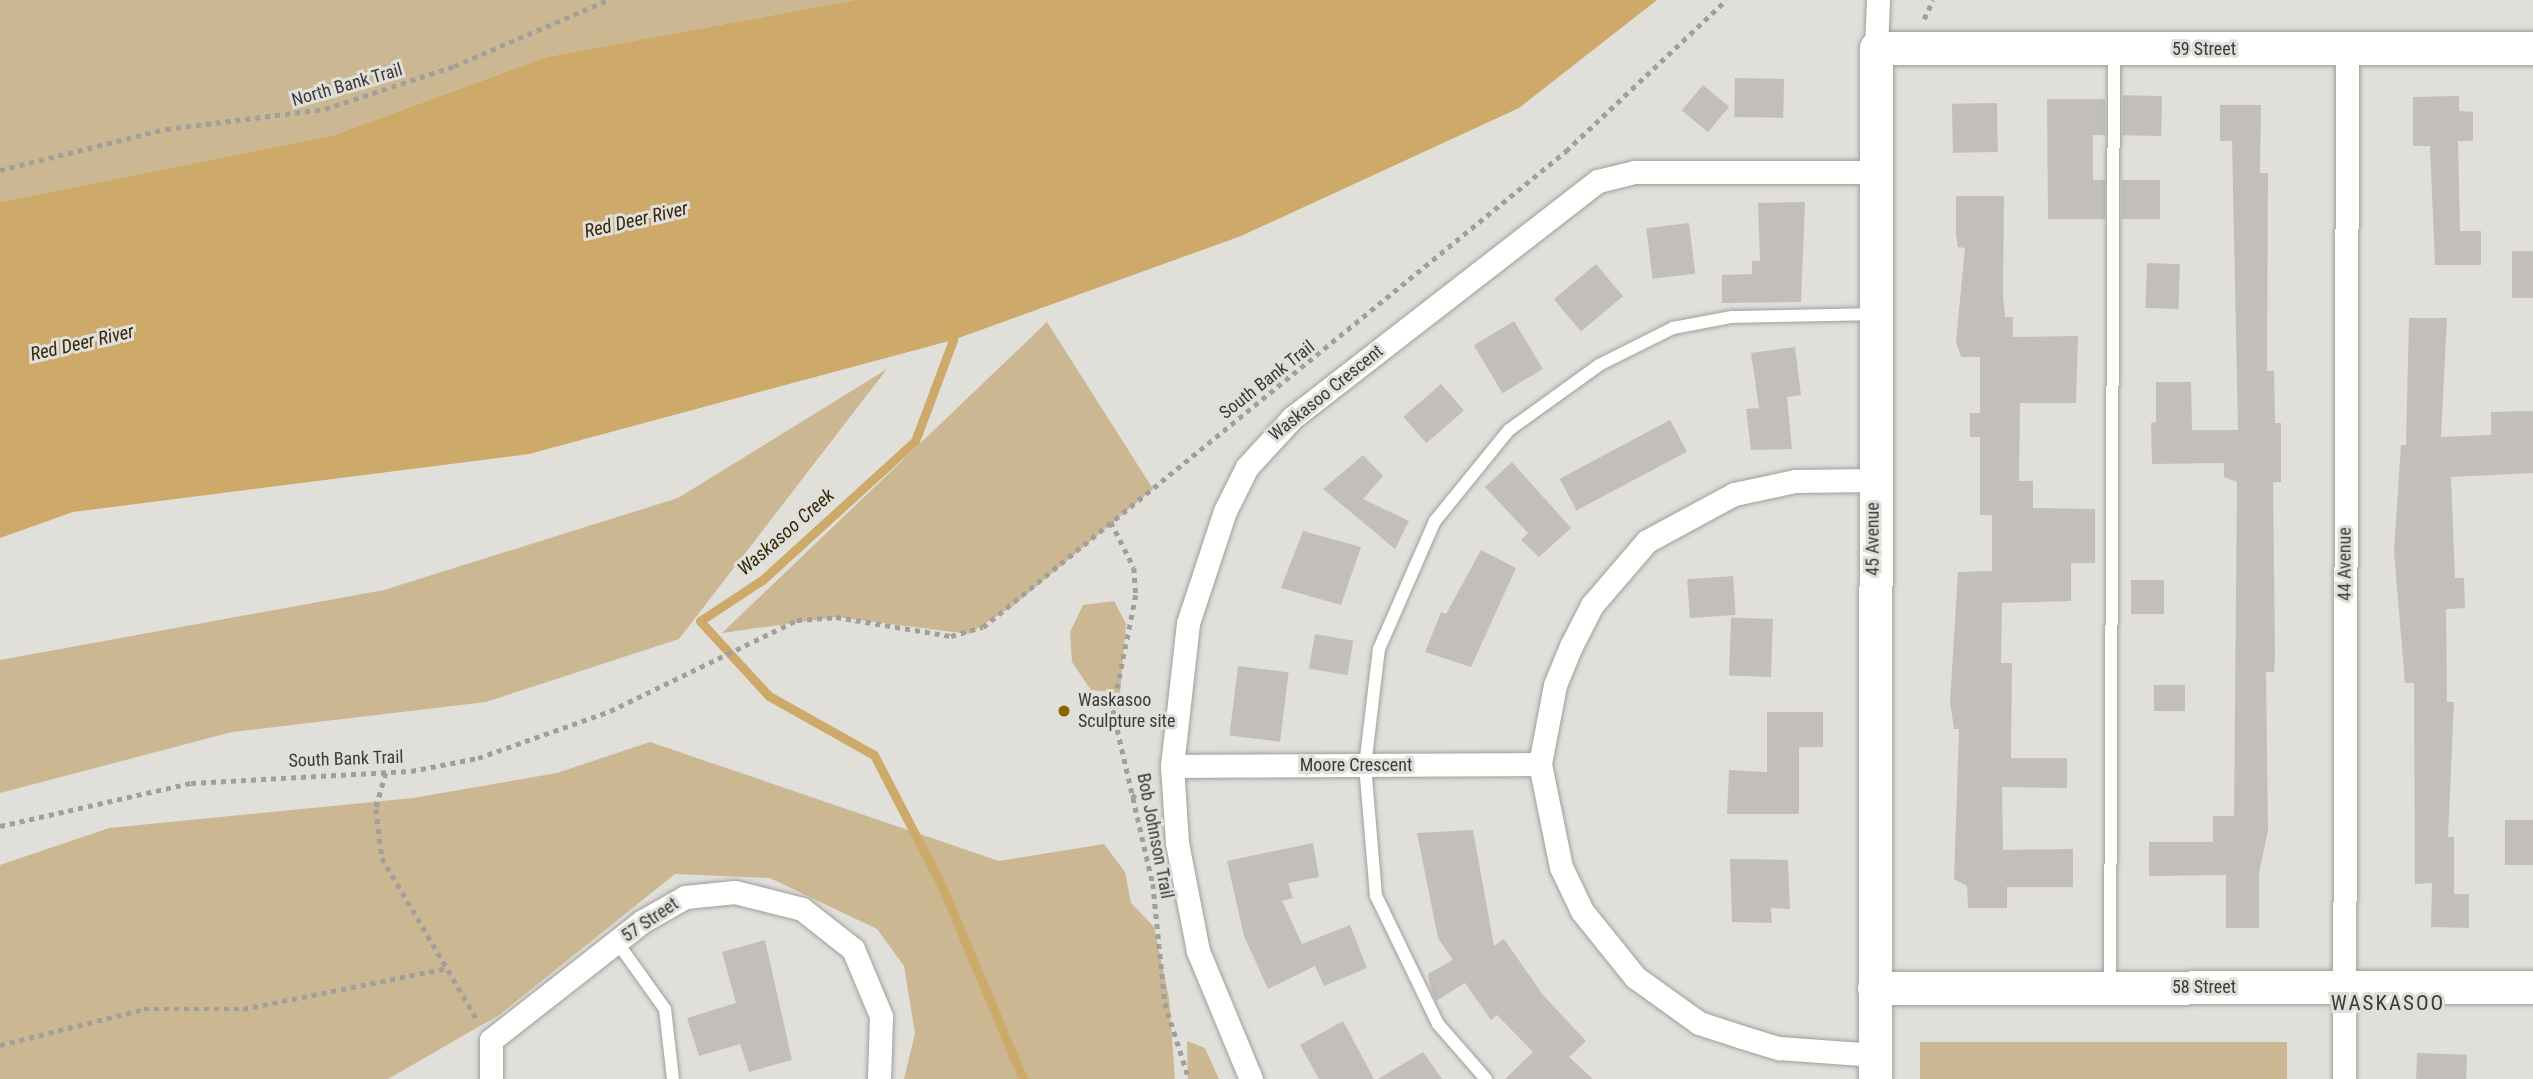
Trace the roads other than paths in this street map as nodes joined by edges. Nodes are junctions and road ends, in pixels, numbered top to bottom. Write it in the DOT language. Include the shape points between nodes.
graph roads {
  1 [pos="1878,0"];
  2 [pos="1875,48"];
  3 [pos="2533,48"];
  4 [pos="2114,49"];
  5 [pos="2347,49"];
  6 [pos="1872,172"];
  7 [pos="1873,314"];
  8 [pos="1873,480"];
  9 [pos="1540,764"];
  10 [pos="1172,766"];
  11 [pos="1365,766"];
  12 [pos="617,942"];
  13 [pos="2110,987"];
  14 [pos="2344,987"];
  15 [pos="2533,987"];
  16 [pos="1874,988"];
  17 [pos="1875,1067"];
  18 [pos="491,1079"];
  19 [pos="673,1079"];
  20 [pos="879,1079"];
  21 [pos="1251,1079"];
  22 [pos="1486,1079"];
  23 [pos="2344,1079"];
  1 -- 2 [label="street, 45 Avenue"];
  2 -- 4 [label="street, 59 Street"];
  2 -- 6 [label="street, 45 Avenue"];
  3 -- 5 [label="street, 59 Street"];
  4 -- 5 [label="street, 59 Street"];
  4 -- 13 [label="lane"];
  5 -- 14 [label="street, 44 Avenue"];
  6 -- 7 [label="street, 45 Avenue"];
  6 -- 10 [label="street, Waskasoo Crescent" via="1614,174 1581,191 1292,418 1247,467 1204,565 1181,661"];
  7 -- 8 [label="street, 45 Avenue"];
  7 -- 11 [label="lane" via="1732,317 1673,328 1599,365 1509,430 1435,521 1385,636"];
  8 -- 9 [label="street" via="1795,481 1734,494 1647,541 1592,605 1571,646 1555,685"];
  8 -- 16 [label="street, 45 Avenue"];
  9 -- 11 [label="street, Moore Crescent"];
  9 -- 17 [label="street" via="1561,867 1581,911 1635,977 1699,1023 1779,1048"];
  10 -- 11 [label="street, Moore Crescent"];
  10 -- 21 [label="street, Waskasoo Crescent" via="1177,843 1198,951"];
  11 -- 22 [label="lane" via="1376,896 1438,1024"];
  12 -- 18 [label="street, 57 Street" via="491,1040"];
  12 -- 19 [label="lane" via="665,1010"];
  12 -- 20 [label="street, 57 Street" via="685,897 735,892 802,909 841,936 871,980 883,1033"];
  13 -- 14 [label="street, 58 Street"];
  13 -- 16 [label="street, 58 Street"];
  14 -- 15 [label="street, 58 Street"];
  14 -- 23 [label="street, 44 Avenue"];
  16 -- 17 [label="street, 45 Avenue"];
}
